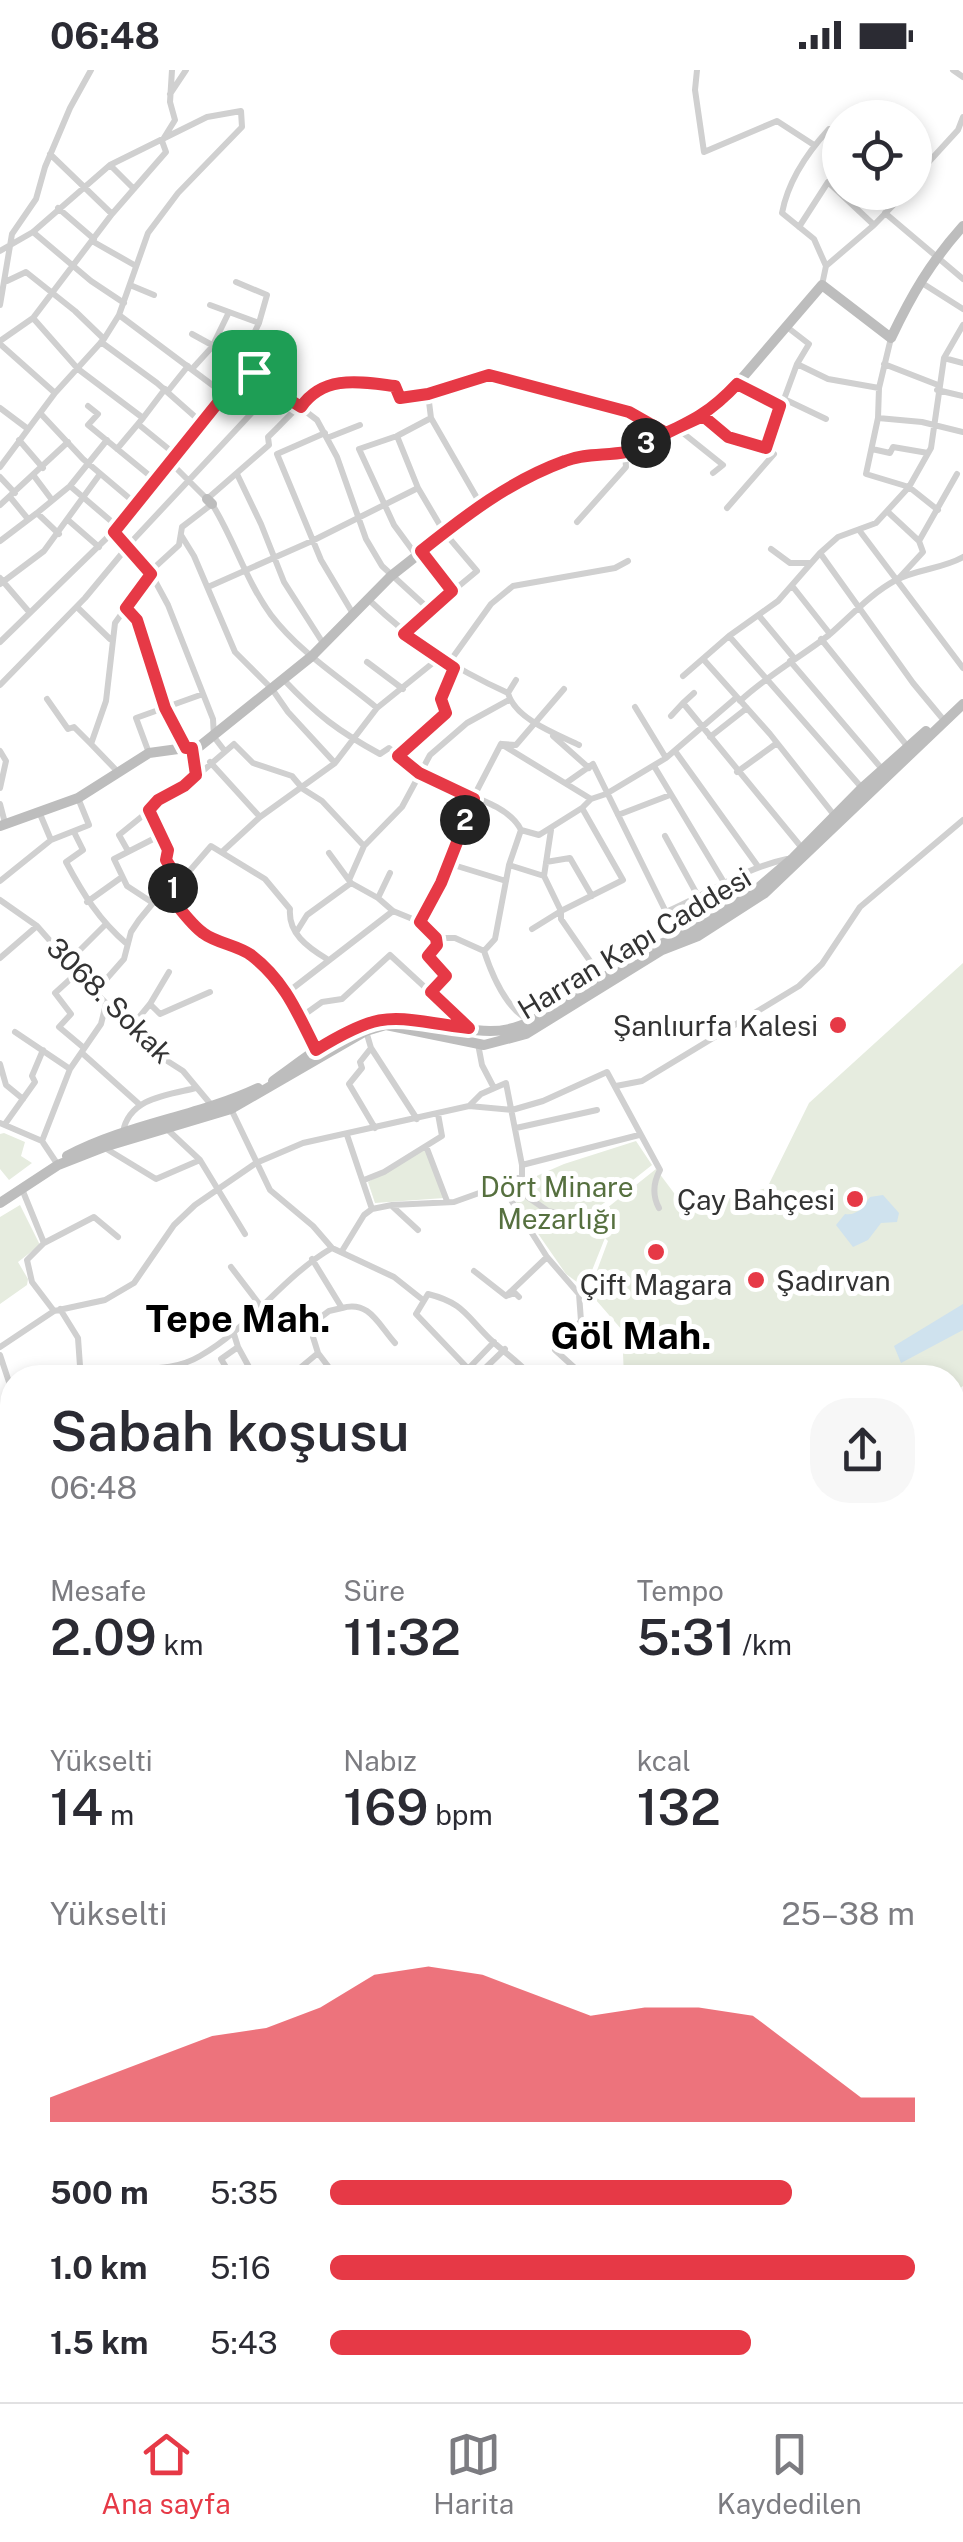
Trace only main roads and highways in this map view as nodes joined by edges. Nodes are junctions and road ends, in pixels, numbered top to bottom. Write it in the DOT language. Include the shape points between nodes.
graph roads {
  1 [pos="963,226"];
  2 [pos="963,696"];
  3 [pos="963,704"];
  4 [pos="3,826"];
  5 [pos="57,1164"];
  6 [pos="0,1195"];
  7 [pos="0,1203"];
  1 -- 4 [label="main road" via="918,281 891,338 822,285 703,416 625,452 569,459 525,478 390,576 312,656 214,737 148,753 78,798"];
  2 -- 5 [label="main road, Harran Kapı Caddesi" via="750,895 530,1021 496,1031 417,1018 370,1020 271,1082 87,1145"];
  3 -- 5 [label="main road, Harran Kapı Caddesi" via="756,900 526,1034 478,1044 386,1026 366,1031 231,1109"];
  5 -- 6 [label="main road, Harran Kapı Caddesi"];
  5 -- 7 [label="main road, Harran Kapı Caddesi"];
}
